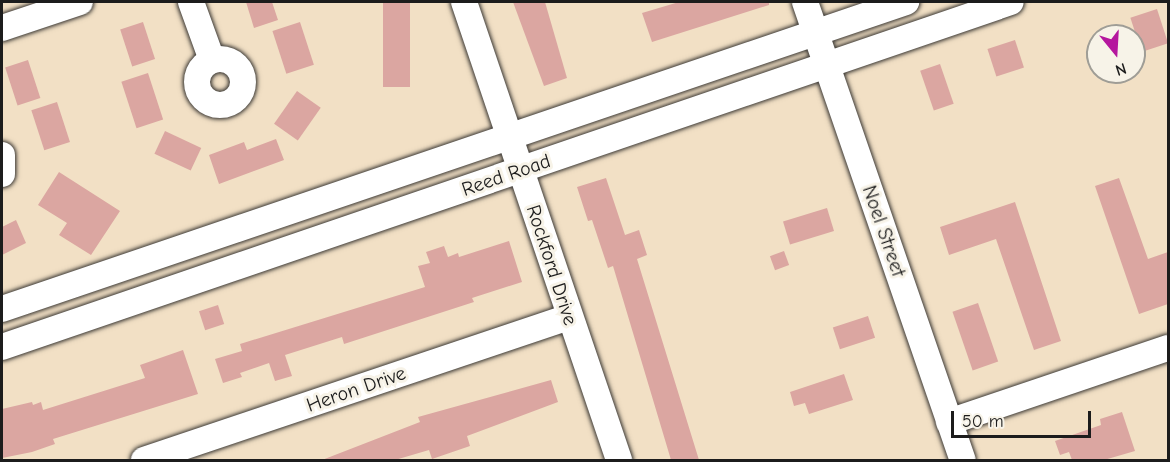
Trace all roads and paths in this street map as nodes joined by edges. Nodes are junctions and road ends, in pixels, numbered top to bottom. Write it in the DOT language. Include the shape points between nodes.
graph roads {
  1 [pos="80,2"];
  2 [pos="191,2"];
  3 [pos="464,2"];
  4 [pos="805,2"];
  5 [pos="906,2"];
  6 [pos="1011,2"];
  7 [pos="2,28"];
  8 [pos="815,32"];
  9 [pos="212,60"];
  10 [pos="827,66"];
  11 [pos="508,137"];
  12 [pos="2,155"];
  13 [pos="520,170"];
  14 [pos="2,174"];
  15 [pos="120,269"];
  16 [pos="130,303"];
  17 [pos="2,309"];
  18 [pos="569,317"];
  19 [pos="2,347"];
  20 [pos="1168,348"];
  21 [pos="949,422"];
  22 [pos="144,460"];
  23 [pos="619,460"];
  24 [pos="963,460"];
  1 -- 7 [label="street"];
  2 -- 9 [label="street"];
  3 -- 11 [label="street, Rockford Drive"];
  4 -- 8 [label="street, Noel Street"];
  5 -- 8 [label="street, Reed Road"];
  6 -- 10 [label="street, Reed Road"];
  8 -- 10 [label="street, Noel Street"];
  8 -- 11 [label="street, Reed Road"];
  10 -- 13 [label="street, Reed Road"];
  10 -- 21 [label="street, Noel Street"];
  11 -- 13 [label="street, Rockford Drive"];
  11 -- 15 [label="street, Reed Road"];
  12 -- 14 [label="street"];
  13 -- 16 [label="street, Reed Road"];
  13 -- 18 [label="street, Rockford Drive"];
  15 -- 16 [label="street"];
  15 -- 17 [label="street, Reed Road"];
  16 -- 19 [label="street, Reed Road"];
  18 -- 22 [label="street, Heron Drive"];
  18 -- 23 [label="street, Rockford Drive"];
  20 -- 21 [label="street"];
  21 -- 24 [label="street, Noel Street"];
}
